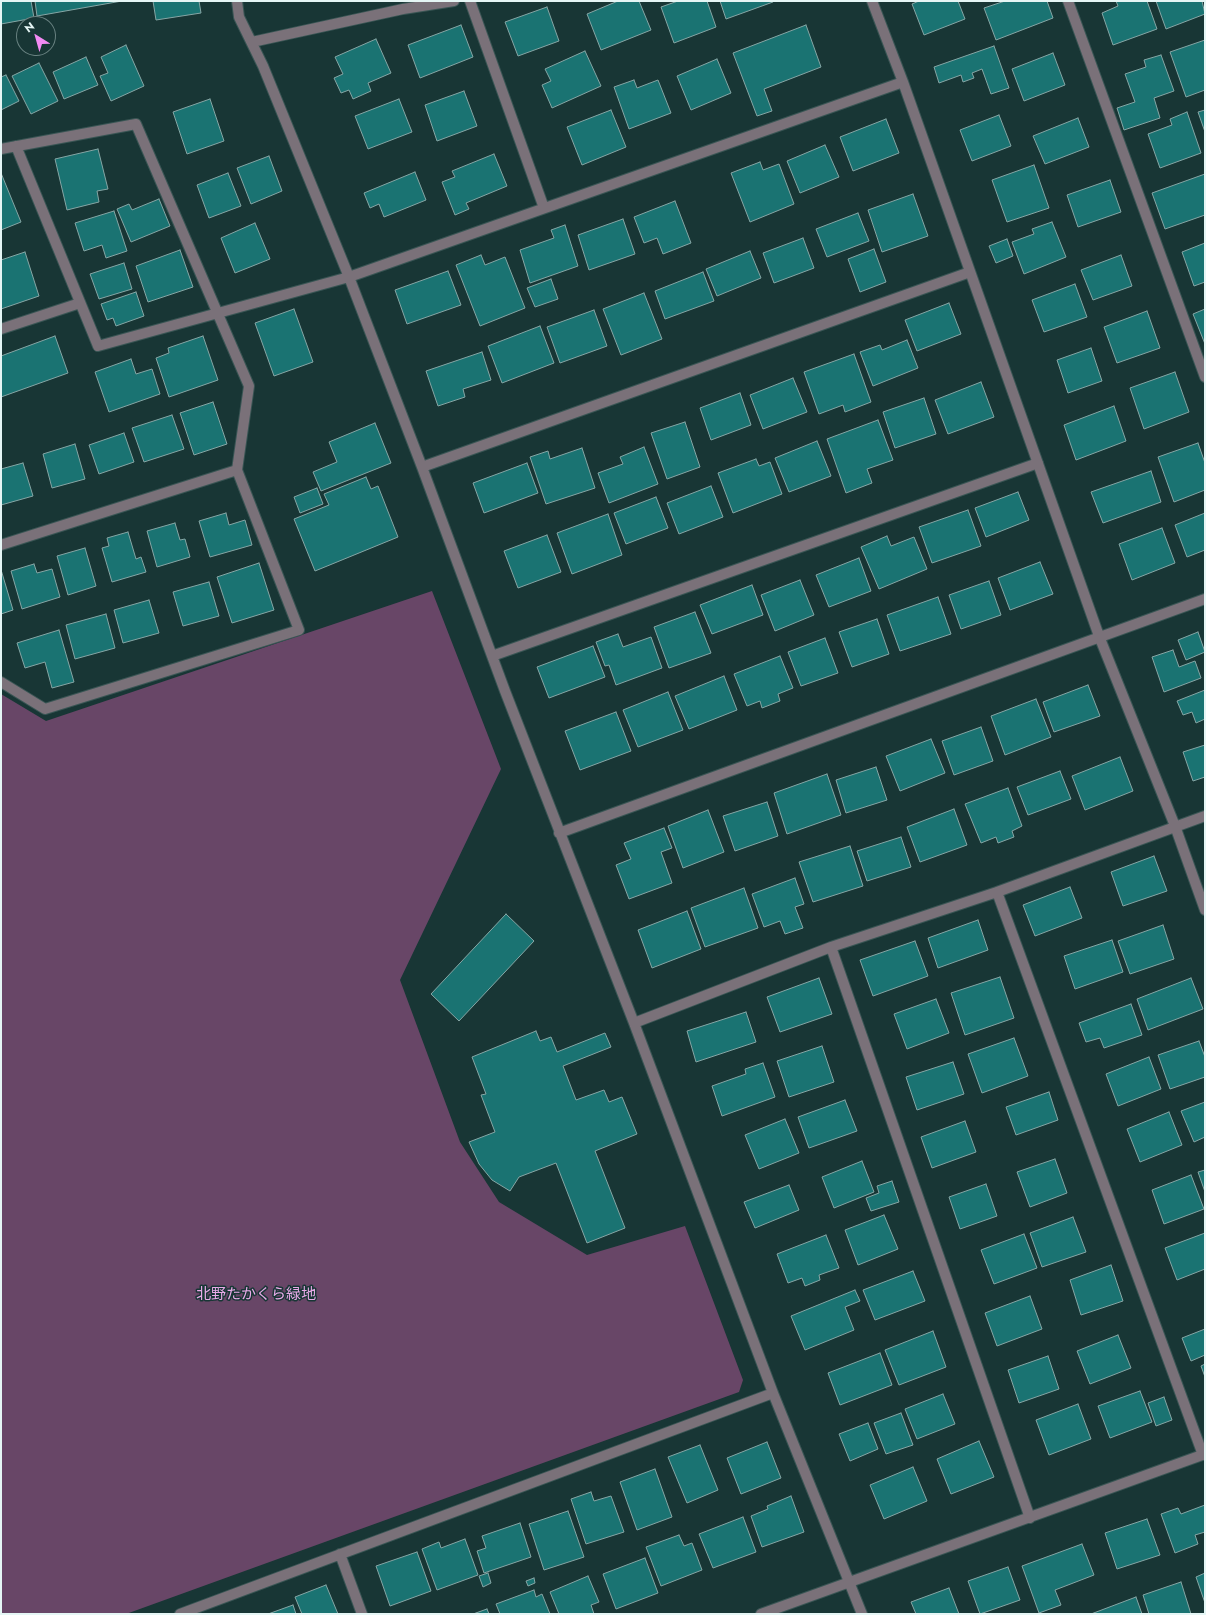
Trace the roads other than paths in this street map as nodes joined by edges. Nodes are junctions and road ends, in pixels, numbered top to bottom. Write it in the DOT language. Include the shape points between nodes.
graph roads {
  1 [pos="236,1"];
  2 [pos="454,1"];
  3 [pos="470,1"];
  4 [pos="872,1"];
  5 [pos="1068,1"];
  6 [pos="252,42"];
  7 [pos="903,82"];
  8 [pos="16,146"];
  9 [pos="1,149"];
  10 [pos="544,208"];
  11 [pos="970,272"];
  12 [pos="349,277"];
  13 [pos="80,303"];
  14 [pos="217,312"];
  15 [pos="1,329"];
  16 [pos="1205,377"];
  17 [pos="1038,463"];
  18 [pos="422,467"];
  19 [pos="237,470"];
  20 [pos="1,545"];
  21 [pos="1205,599"];
  22 [pos="1099,636"];
  23 [pos="492,656"];
  24 [pos="1,682"];
  25 [pos="1205,816"];
  26 [pos="1175,826"];
  27 [pos="560,833"];
  28 [pos="997,892"];
  29 [pos="1205,910"];
  30 [pos="831,947"];
  31 [pos="634,1023"];
  32 [pos="773,1392"];
  33 [pos="1204,1454"];
  34 [pos="1030,1518"];
  35 [pos="340,1554"];
  36 [pos="849,1583"];
  37 [pos="180,1614"];
  38 [pos="362,1614"];
  39 [pos="761,1614"];
  40 [pos="862,1614"];
  1 -- 6 [label="street" via="239,16"];
  2 -- 6 [label="street" via="404,9"];
  3 -- 10 [label="street"];
  4 -- 7 [label="street"];
  5 -- 16 [label="street"];
  6 -- 12 [label="street"];
  7 -- 10 [label="street"];
  7 -- 11 [label="street"];
  8 -- 9 [label="street"];
  8 -- 13 [label="street"];
  8 -- 14 [label="street" via="136,124"];
  10 -- 12 [label="street"];
  11 -- 17 [label="street"];
  11 -- 18 [label="street"];
  12 -- 14 [label="street"];
  12 -- 18 [label="street"];
  13 -- 14 [label="street" via="98,346"];
  13 -- 15 [label="street"];
  14 -- 19 [label="street" via="249,386"];
  17 -- 22 [label="street"];
  17 -- 23 [label="street"];
  18 -- 23 [label="street"];
  19 -- 20 [label="street"];
  19 -- 24 [label="street" via="299,630 45,709"];
  21 -- 22 [label="street"];
  22 -- 26 [label="street"];
  22 -- 27 [label="street"];
  23 -- 27 [label="street"];
  25 -- 26 [label="street"];
  26 -- 28 [label="street"];
  26 -- 29 [label="street"];
  27 -- 31 [label="street"];
  28 -- 30 [label="street"];
  28 -- 33 [label="street"];
  30 -- 31 [label="street"];
  30 -- 34 [label="street"];
  31 -- 32 [label="street"];
  32 -- 35 [label="street"];
  32 -- 36 [label="street"];
  33 -- 34 [label="street"];
  34 -- 36 [label="street"];
  35 -- 37 [label="street"];
  35 -- 38 [label="street"];
  36 -- 39 [label="street"];
  36 -- 40 [label="street"];
}
